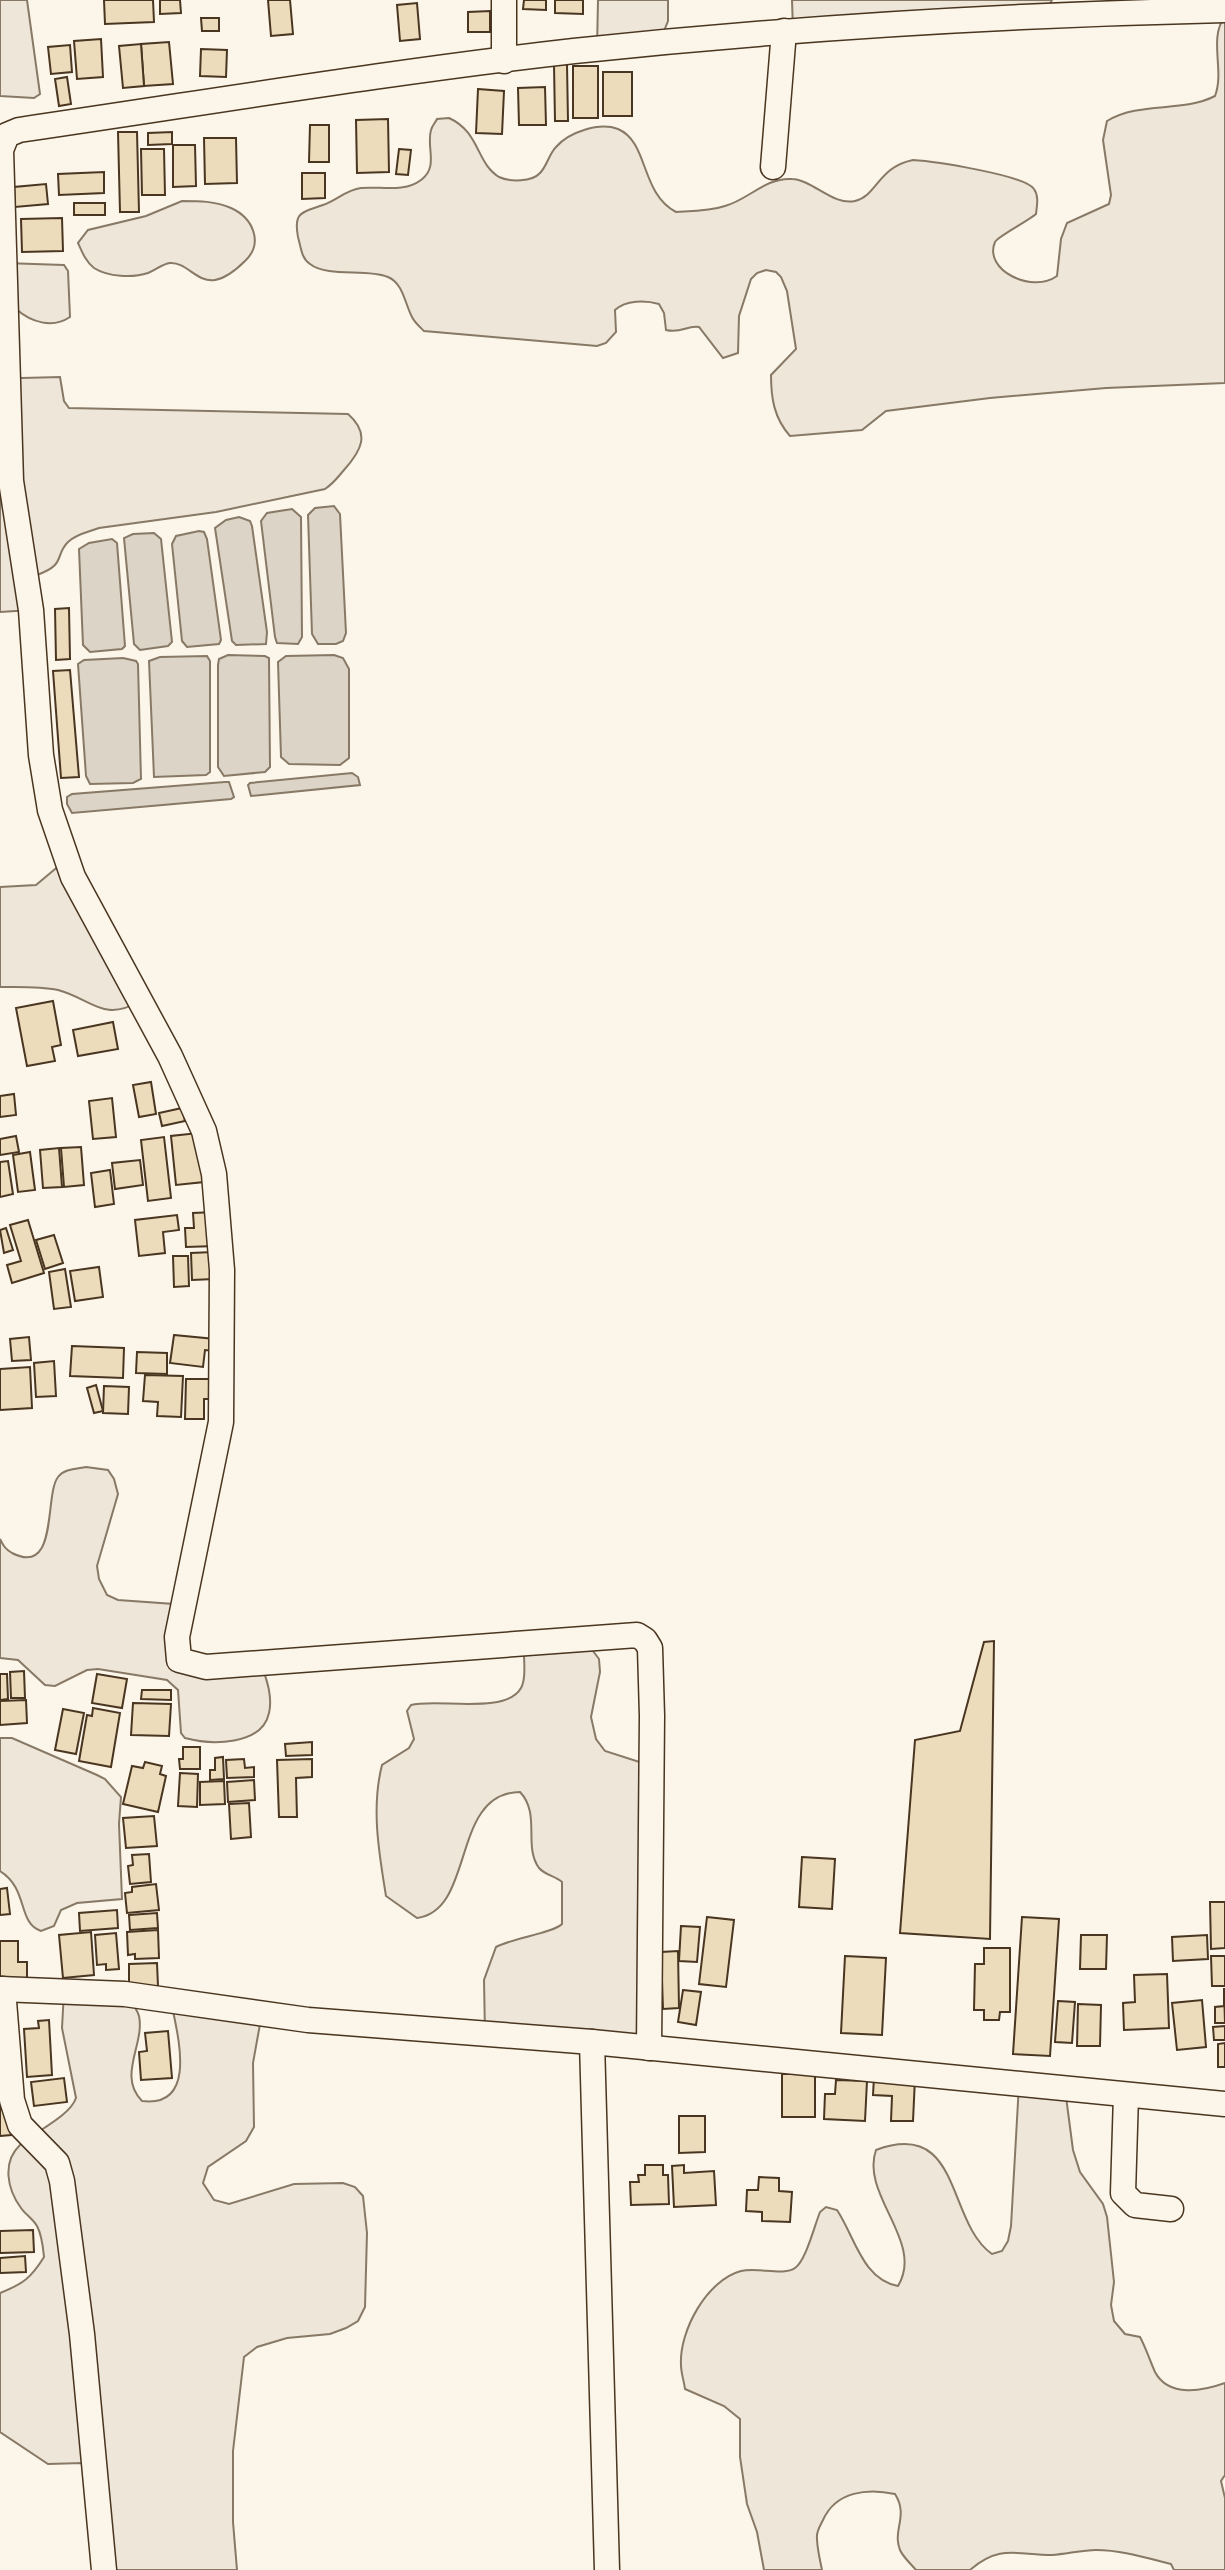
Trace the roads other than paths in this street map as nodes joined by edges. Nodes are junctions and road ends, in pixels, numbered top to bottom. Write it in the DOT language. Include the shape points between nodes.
graph roads {
  1 [pos="504,0"];
  2 [pos="1225,10"];
  3 [pos="784,31"];
  4 [pos="504,61"];
  5 [pos="773,167"];
  6 [pos="1,1989"];
  7 [pos="592,2042"];
  8 [pos="649,2048"];
  9 [pos="1126,2095"];
  10 [pos="1225,2104"];
  11 [pos="1171,2209"];
  12 [pos="104,2570"];
  13 [pos="607,2570"];
  1 -- 4 [label="street"];
  2 -- 3 [label="street" via="1074,13"];
  3 -- 4 [label="street"];
  3 -- 5 [label="street"];
  4 -- 8 [label="street" via="7,135 1,163 11,481 31,610 50,810 73,877 170,1056 204,1131 214,1174 222,1270 221,1422 177,1637 179,1660 206,1667 637,1635 645,1640 650,1648 652,1716"];
  6 -- 7 [label="street" via="125,1994 308,2020"];
  6 -- 12 [label="street" via="12,2100 20,2125 57,2163 62,2181"];
  7 -- 8 [label="street"];
  7 -- 13 [label="street"];
  8 -- 9 [label="street"];
  9 -- 10 [label="street"];
  9 -- 11 [label="street" via="1123,2193 1135,2205"];
}
